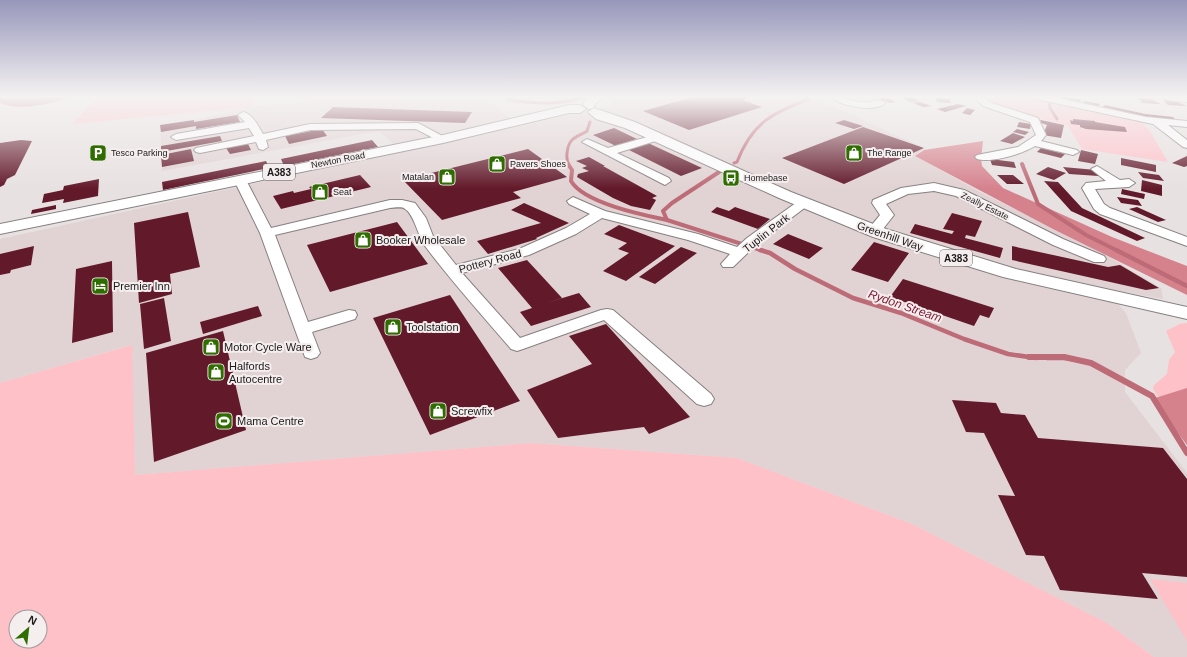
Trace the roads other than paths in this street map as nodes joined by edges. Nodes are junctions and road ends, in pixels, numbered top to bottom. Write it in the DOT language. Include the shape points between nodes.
graph roads {
  1 [pos="231,128"];
  2 [pos="254,128"];
  3 [pos="308,128"];
  4 [pos="421,128"];
  5 [pos="493,128"];
  6 [pos="638,128"];
  7 [pos="1038,128"];
  8 [pos="1164,128"];
  9 [pos="176,137"];
  10 [pos="658,137"];
  11 [pos="443,139"];
  12 [pos="262,142"];
  13 [pos="587,142"];
  14 [pos="1035,143"];
  15 [pos="1187,145"];
  16 [pos="200,150"];
  17 [pos="606,152"];
  18 [pos="1073,152"];
  19 [pos="981,157"];
  20 [pos="1097,169"];
  21 [pos="240,180"];
  22 [pos="665,181"];
  23 [pos="573,201"];
  24 [pos="805,203"];
  25 [pos="600,214"];
  26 [pos="0,229"];
  27 [pos="874,231"];
  28 [pos="267,233"];
  29 [pos="1187,242"];
  30 [pos="740,253"];
  31 [pos="1099,259"];
  32 [pos="728,264"];
  33 [pos="452,271"];
  34 [pos="1187,313"];
  35 [pos="349,315"];
  36 [pos="303,329"];
  37 [pos="311,353"];
  38 [pos="704,399"];
  1 -- 9 [label="street"];
  2 -- 12 [label="street"];
  3 -- 12 [label="street"];
  4 -- 11 [label="street"];
  5 -- 11 [label="main road, Newton Road / A383"];
  6 -- 10 [label="main road, Greenhill Way / A383"];
  7 -- 14 [label="street" via="1041,135"];
  8 -- 15 [label="street"];
  10 -- 17 [label="street"];
  10 -- 24 [label="main road, Greenhill Way / A383"];
  11 -- 21 [label="main road, Newton Road / A383"];
  12 -- 16 [label="street"];
  13 -- 17 [label="street"];
  14 -- 18 [label="street"];
  14 -- 19 [label="street" via="1012,152"];
  17 -- 22 [label="street"];
  20 -- 29 [label="street" via="1124,183 1090,186 1088,188 1099,206"];
  21 -- 26 [label="main road, Newton Road / A383"];
  21 -- 28 [label="street"];
  23 -- 25 [label="street"];
  24 -- 27 [label="main road, Greenhill Way / A383"];
  24 -- 30 [label="street, Tuplin Park" via="752,241"];
  25 -- 30 [label="street" via="694,237"];
  25 -- 33 [label="street, Pottery Road" via="571,231 524,252"];
  27 -- 31 [label="street, Zeally Estate" via="887,215 878,203 906,191 934,187 960,193 1052,239"];
  27 -- 34 [label="main road, Greenhill Way / A383" via="1020,275"];
  28 -- 33 [label="street, Pottery Road" via="390,204 402,204 410,206 419,218 426,237"];
  28 -- 36 [label="street"];
  30 -- 32 [label="street, Tuplin Park"];
  33 -- 38 [label="street" via="517,345 607,314"];
  35 -- 36 [label="street"];
  36 -- 37 [label="street"];
}
